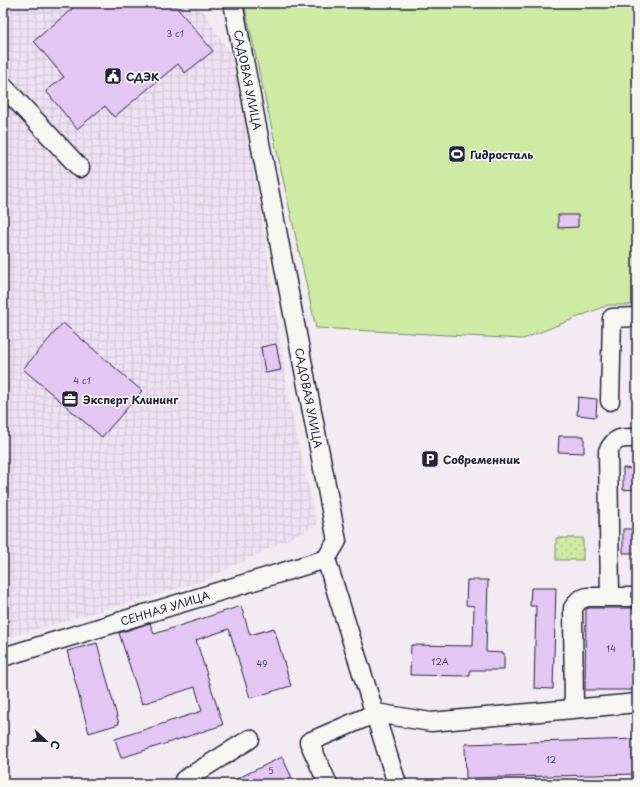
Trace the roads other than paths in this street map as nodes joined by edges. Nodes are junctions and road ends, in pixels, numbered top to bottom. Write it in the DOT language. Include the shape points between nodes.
graph roads {
  1 [pos="233,3"];
  2 [pos="3,86"];
  3 [pos="80,168"];
  4 [pos="637,317"];
  5 [pos="610,401"];
  6 [pos="637,438"];
  7 [pos="326,559"];
  8 [pos="610,597"];
  9 [pos="637,597"];
  10 [pos="3,657"];
  11 [pos="637,703"];
  12 [pos="574,709"];
  13 [pos="376,713"];
  14 [pos="250,740"];
  15 [pos="183,783"];
  16 [pos="328,784"];
  17 [pos="397,784"];
  1 -- 7 [label="street, САДОВАЯ УЛИЦА" via="337,541"];
  2 -- 3 [label="street"];
  4 -- 5 [label="street" via="612,318"];
  6 -- 8 [label="street" via="620,438 613,442 608,451"];
  7 -- 10 [label="street, СЕННАЯ УЛИЦА"];
  7 -- 13 [label="street"];
  8 -- 9 [label="street"];
  8 -- 12 [label="street" via="587,597 579,600 573,608"];
  11 -- 12 [label="street"];
  12 -- 13 [label="street" via="431,722"];
  13 -- 16 [label="street" via="309,742"];
  13 -- 17 [label="street"];
  14 -- 15 [label="street"];
}
